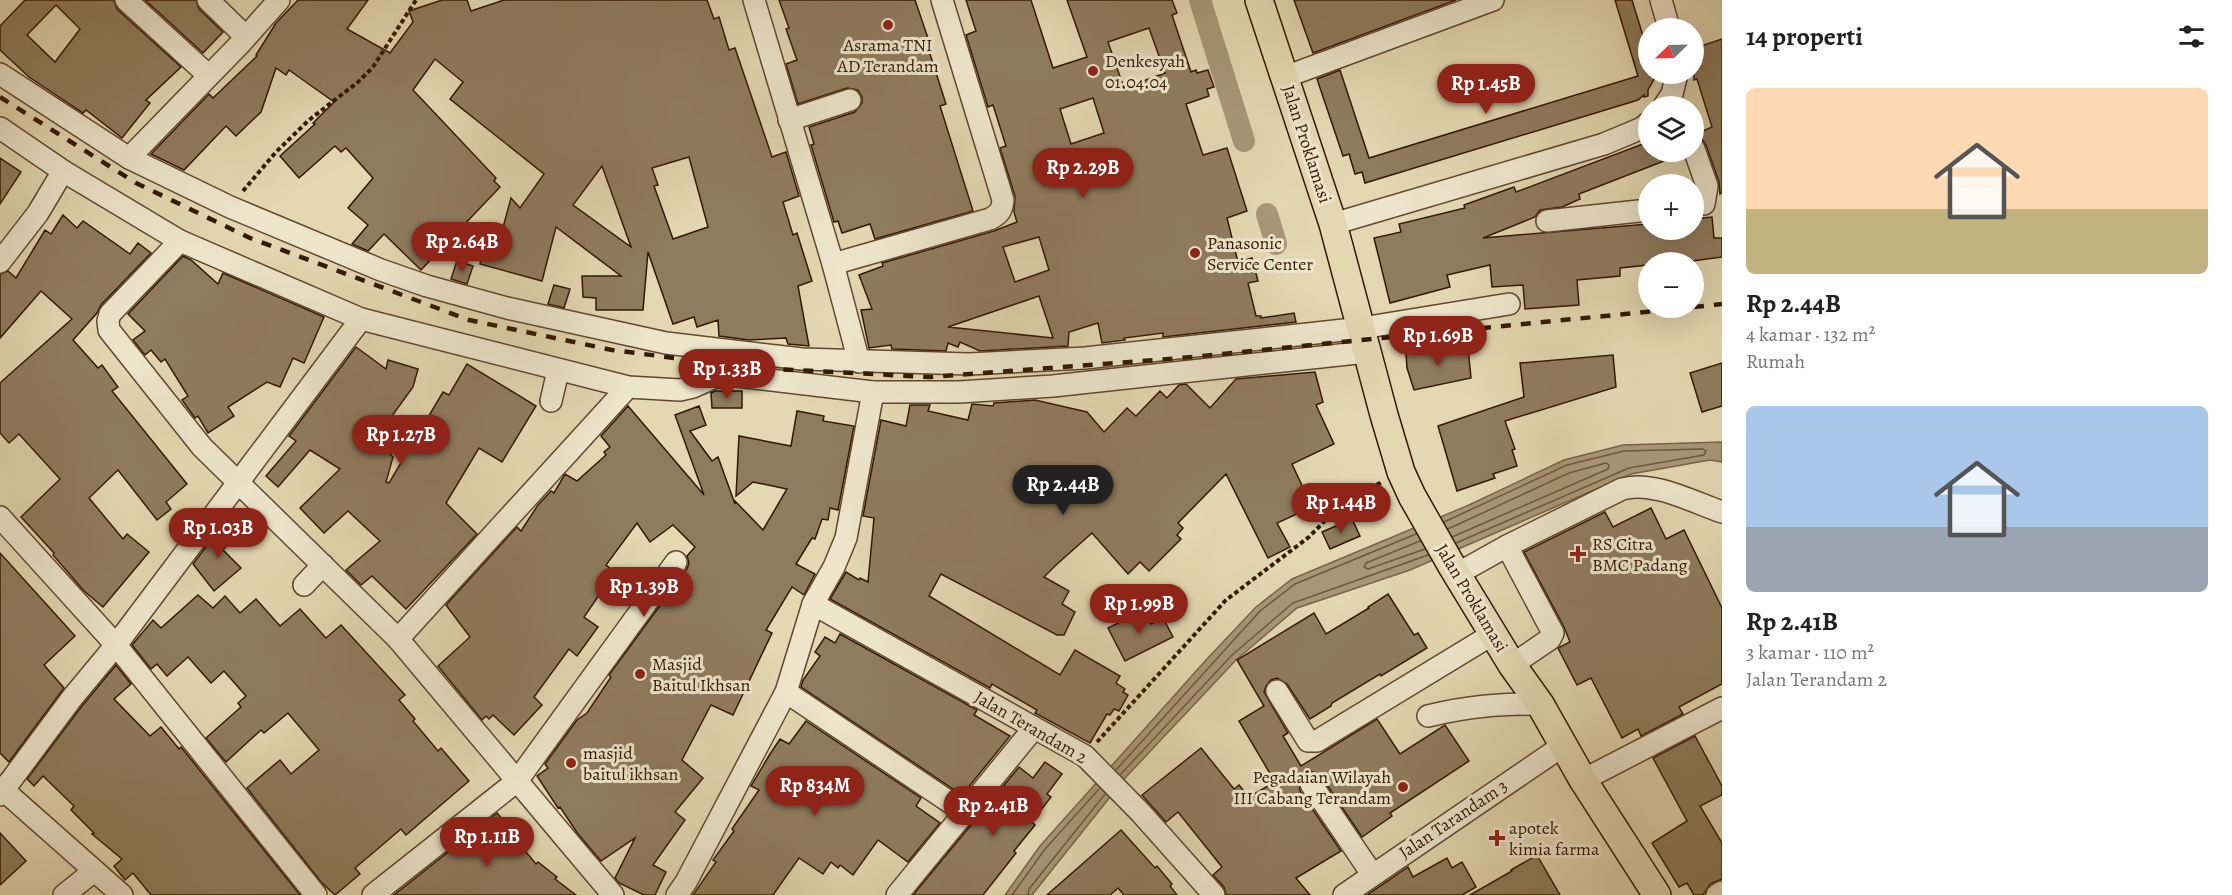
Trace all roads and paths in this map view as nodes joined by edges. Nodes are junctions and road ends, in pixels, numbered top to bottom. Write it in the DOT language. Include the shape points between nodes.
graph roads {
  1 [pos="126,0"];
  2 [pos="208,0"];
  3 [pos="279,0"];
  4 [pos="416,0"];
  5 [pos="754,0"];
  6 [pos="942,0"];
  7 [pos="1259,0"];
  8 [pos="1661,0"];
  9 [pos="1487,1"];
  10 [pos="1667,18"];
  11 [pos="245,36"];
  12 [pos="0,74"];
  13 [pos="208,75"];
  14 [pos="1285,77"];
  15 [pos="850,100"];
  16 [pos="789,120"];
  17 [pos="0,128"];
  18 [pos="1638,130"];
  19 [pos="129,158"];
  20 [pos="1699,162"];
  21 [pos="63,171"];
  22 [pos="230,207"];
  23 [pos="1706,207"];
  24 [pos="1638,211"];
  25 [pos="1546,221"];
  26 [pos="1333,224"];
  27 [pos="180,241"];
  28 [pos="0,262"];
  29 [pos="833,264"];
  30 [pos="1509,304"];
  31 [pos="361,320"];
  32 [pos="1365,340"];
  33 [pos="859,362"];
  34 [pos="558,371"];
  35 [pos="627,387"];
  36 [pos="873,392"];
  37 [pos="551,401"];
  38 [pos="237,482"];
  39 [pos="1371,489"];
  40 [pos="1722,512"];
  41 [pos="0,517"];
  42 [pos="1507,546"];
  43 [pos="676,562"];
  44 [pos="323,565"];
  45 [pos="1455,571"];
  46 [pos="304,585"];
  47 [pos="813,604"];
  48 [pos="1494,634"];
  49 [pos="398,639"];
  50 [pos="116,645"];
  51 [pos="1512,665"];
  52 [pos="1277,691"];
  53 [pos="786,692"];
  54 [pos="1540,704"];
  55 [pos="1722,708"];
  56 [pos="1428,716"];
  57 [pos="1035,728"];
  58 [pos="1564,745"];
  59 [pos="1088,758"];
  60 [pos="1583,780"];
  61 [pos="518,781"];
  62 [pos="1311,784"];
  63 [pos="1,791"];
  64 [pos="966,813"];
  65 [pos="94,871"];
  66 [pos="1372,874"];
  67 [pos="1722,892"];
  68 [pos="64,895"];
  69 [pos="122,895"];
  70 [pos="316,895"];
  71 [pos="373,895"];
  72 [pos="613,895"];
  73 [pos="677,895"];
  74 [pos="897,895"];
  75 [pos="1214,895"];
  76 [pos="1344,895"];
  77 [pos="1657,895"];
  78 [pos="1717,895"];
  1 -- 13 [label="street"];
  2 -- 11 [label="street"];
  3 -- 11 [label="street"];
  4 -- 22 [label="path" via="373,67 276,152"];
  5 -- 16 [label="street"];
  6 -- 29 [label="street" via="1003,200 1002,209 990,219"];
  7 -- 14 [label="main road, Jalan Proklamasi"];
  8 -- 10 [label="street"];
  9 -- 14 [label="street"];
  11 -- 13 [label="street"];
  12 -- 19 [label="street"];
  13 -- 19 [label="street"];
  14 -- 26 [label="main road, Jalan Proklamasi"];
  15 -- 16 [label="street"];
  16 -- 29 [label="street"];
  17 -- 21 [label="street"];
  18 -- 26 [label="street" via="1604,144"];
  19 -- 22 [label="street"];
  20 -- 23 [label="street" via="1707,186"];
  21 -- 27 [label="street"];
  21 -- 28 [label="street" via="38,213"];
  22 -- 33 [label="street" via="381,270 507,308 666,343"];
  24 -- 25 [label="street"];
  26 -- 32 [label="main road, Jalan Proklamasi"];
  27 -- 31 [label="street"];
  27 -- 38 [label="street" via="110,314 109,330 202,447"];
  29 -- 33 [label="street"];
  30 -- 32 [label="street"];
  31 -- 34 [label="street"];
  31 -- 38 [label="street"];
  32 -- 33 [label="street" via="1316,333 1085,358 969,364"];
  32 -- 36 [label="street" via="1053,386"];
  32 -- 45 [label="main road, Jalan Proklamasi" via="1401,472"];
  34 -- 35 [label="street"];
  34 -- 37 [label="street"];
  35 -- 36 [label="street" via="680,390 728,375"];
  35 -- 49 [label="street"];
  36 -- 47 [label="street" via="846,538"];
  38 -- 44 [label="street"];
  38 -- 50 [label="street"];
  39 -- 59 [label="path" via="1340,505 1308,537 1226,600"];
  40 -- 42 [label="street" via="1646,486 1632,486"];
  41 -- 50 [label="street"];
  42 -- 45 [label="street"];
  42 -- 51 [label="street" via="1553,633"];
  43 -- 61 [label="street"];
  44 -- 46 [label="street"];
  44 -- 49 [label="street"];
  45 -- 48 [label="main road, Jalan Proklamasi"];
  47 -- 53 [label="street"];
  47 -- 57 [label="street, Jalan Terandam 2"];
  48 -- 51 [label="main road, Jalan Proklamasi"];
  48 -- 52 [label="street" via="1317,741 1308,741"];
  49 -- 61 [label="street"];
  50 -- 63 [label="street"];
  50 -- 70 [label="street"];
  51 -- 54 [label="main road, Jalan Proklamasi"];
  53 -- 64 [label="street"];
  53 -- 73 [label="street"];
  54 -- 56 [label="street" via="1464,707"];
  54 -- 58 [label="main road, Jalan Proklamasi"];
  55 -- 60 [label="street"];
  57 -- 59 [label="street, Jalan Terandam 2"];
  57 -- 64 [label="street"];
  58 -- 60 [label="main road, Jalan Proklamasi"];
  58 -- 66 [label="street, Jalan Tarandam 3"];
  59 -- 75 [label="street, Jalan Terandam 2"];
  60 -- 77 [label="main road, Jalan Proklamasi"];
  61 -- 71 [label="street"];
  61 -- 72 [label="street"];
  62 -- 66 [label="street"];
  63 -- 65 [label="street"];
  64 -- 74 [label="street"];
  65 -- 68 [label="street"];
  65 -- 69 [label="street"];
  66 -- 76 [label="street, Jalan Tarandam 3"];
  67 -- 78 [label="street"];
}
